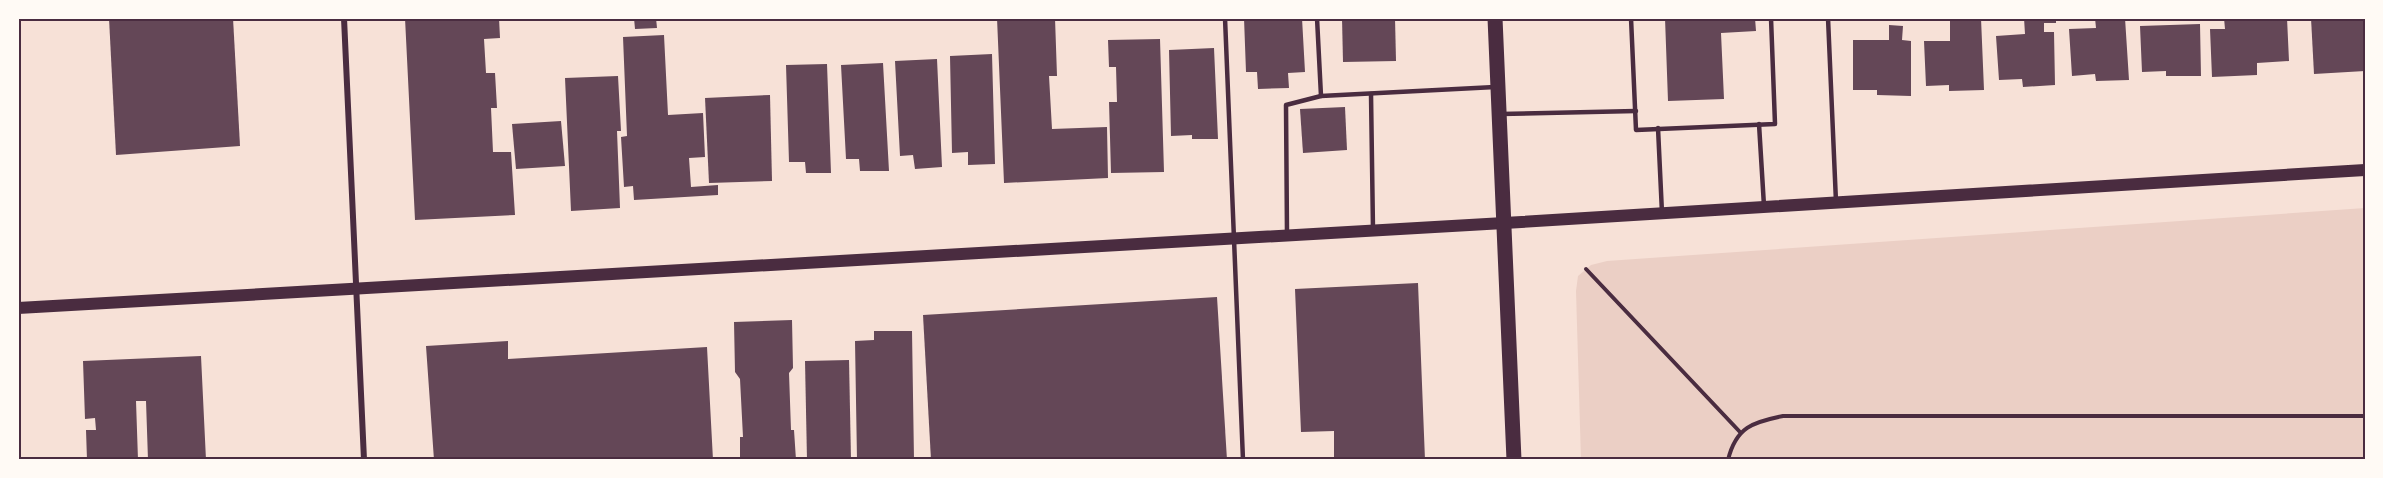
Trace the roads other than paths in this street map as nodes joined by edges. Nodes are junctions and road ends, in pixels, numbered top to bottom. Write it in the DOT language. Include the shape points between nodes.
graph roads {
  1 [pos="344,18"];
  2 [pos="1225,18"];
  3 [pos="1317,18"];
  4 [pos="1495,18"];
  5 [pos="1631,18"];
  6 [pos="1771,18"];
  7 [pos="1828,18"];
  8 [pos="1498,87"];
  9 [pos="1371,94"];
  10 [pos="1321,96"];
  11 [pos="1636,111"];
  12 [pos="1499,114"];
  13 [pos="1759,124"];
  14 [pos="1658,128"];
  15 [pos="2365,170"];
  16 [pos="1836,202"];
  17 [pos="1764,207"];
  18 [pos="1662,213"];
  19 [pos="1504,223"];
  20 [pos="1373,230"];
  21 [pos="1287,235"];
  22 [pos="1235,238"];
  23 [pos="356,289"];
  24 [pos="18,308"];
  25 [pos="364,460"];
  26 [pos="1243,460"];
  27 [pos="1514,460"];
  1 -- 23 [label="street"];
  2 -- 22 [label="lane"];
  3 -- 10 [label="lane"];
  4 -- 8 [label="main road"];
  5 -- 11 [label="lane"];
  6 -- 13 [label="lane" via="1775,124"];
  7 -- 16 [label="lane"];
  8 -- 9 [label="lane"];
  8 -- 12 [label="main road"];
  9 -- 10 [label="lane"];
  9 -- 20 [label="lane"];
  10 -- 21 [label="lane" via="1286,105"];
  11 -- 12 [label="lane"];
  11 -- 14 [label="lane" via="1636,130"];
  12 -- 19 [label="main road"];
  13 -- 14 [label="lane"];
  13 -- 17 [label="lane"];
  14 -- 18 [label="lane"];
  15 -- 16 [label="main road"];
  16 -- 17 [label="main road"];
  17 -- 18 [label="main road"];
  18 -- 19 [label="main road"];
  19 -- 20 [label="main road"];
  19 -- 27 [label="main road"];
  20 -- 21 [label="main road"];
  21 -- 22 [label="main road"];
  22 -- 23 [label="main road"];
  22 -- 26 [label="lane"];
  23 -- 24 [label="main road"];
  23 -- 25 [label="street"];
}
